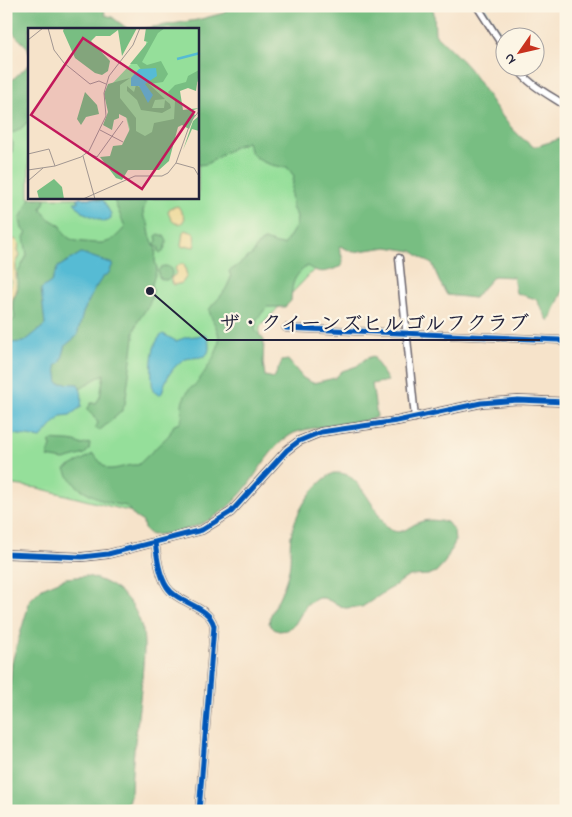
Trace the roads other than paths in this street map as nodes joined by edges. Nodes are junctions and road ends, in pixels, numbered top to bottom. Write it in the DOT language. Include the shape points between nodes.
graph roads {
  1 [pos="478,6"];
  2 [pos="494,32"];
  3 [pos="524,78"];
  4 [pos="566,106"];
  5 [pos="399,258"];
  6 [pos="286,328"];
  7 [pos="407,333"];
  8 [pos="566,344"];
  9 [pos="566,402"];
  10 [pos="415,418"];
  11 [pos="155,542"];
  12 [pos="6,554"];
  13 [pos="199,811"];
  1 -- 2 [label="street"];
  3 -- 4 [label="street"];
  5 -- 7 [label="street"];
  6 -- 7 [label="street"];
  7 -- 8 [label="street" via="559,340"];
  7 -- 10 [label="street"];
  9 -- 10 [label="street" via="518,400 482,403"];
  10 -- 11 [label="street" via="321,432 299,441 221,519 202,530"];
  11 -- 12 [label="street" via="82,557"];
  11 -- 13 [label="street" via="167,588 210,617 214,626"];
}
